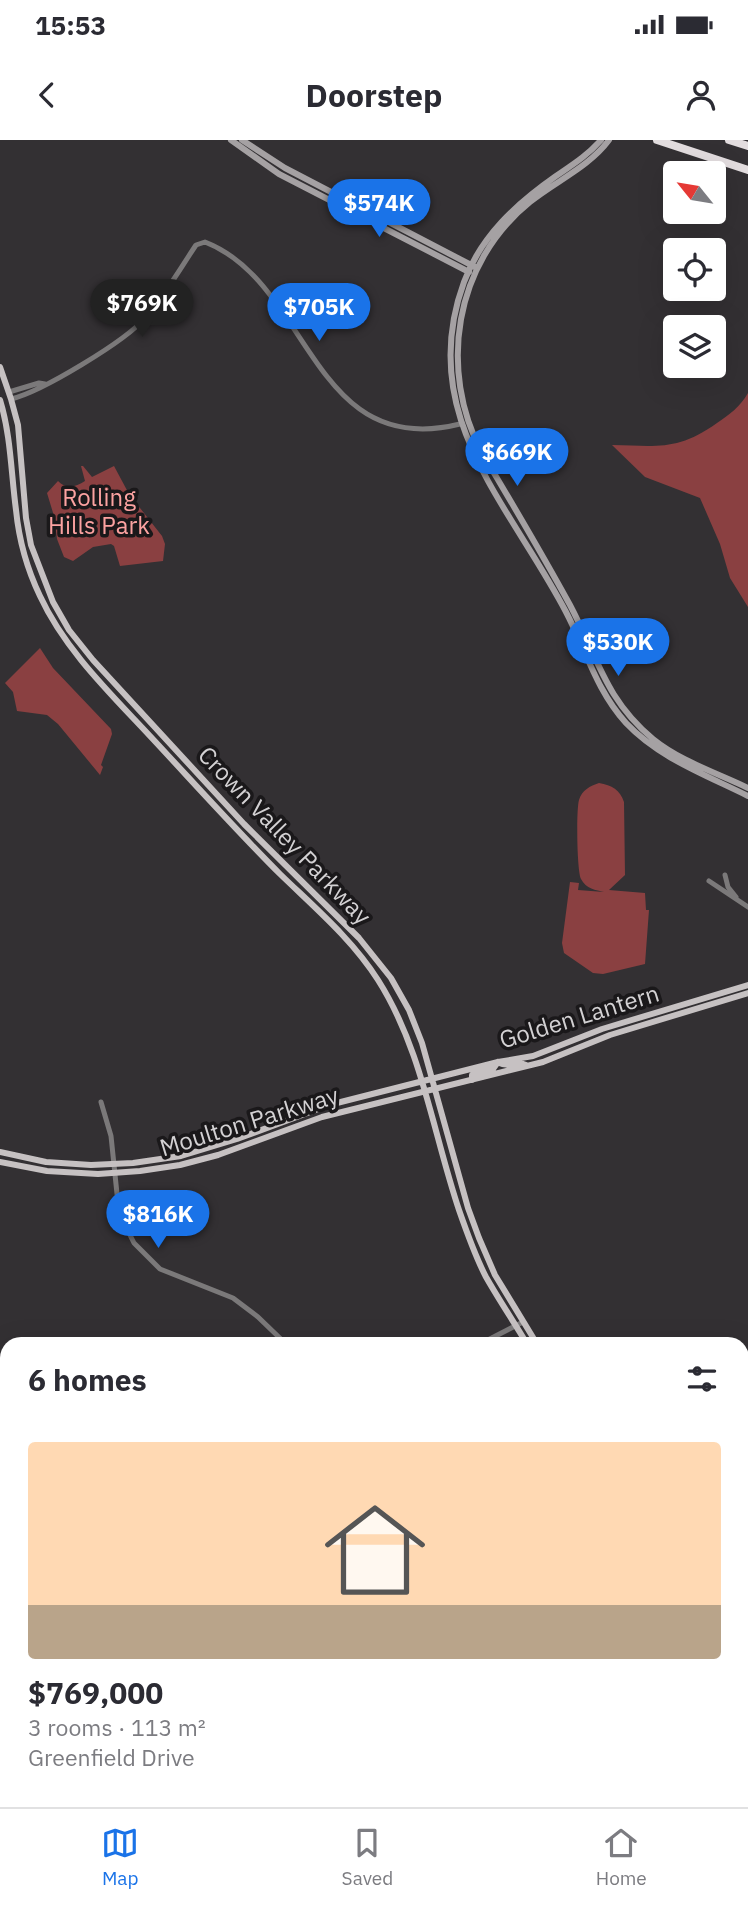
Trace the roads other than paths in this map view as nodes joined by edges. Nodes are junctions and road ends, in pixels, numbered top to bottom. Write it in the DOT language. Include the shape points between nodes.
graph roads {
  1 [pos="231,140"];
  2 [pos="242,140"];
  3 [pos="601,140"];
  4 [pos="610,140"];
  5 [pos="657,140"];
  6 [pos="729,140"];
  7 [pos="748,146"];
  8 [pos="748,170"];
  9 [pos="548,181"];
  10 [pos="530,202"];
  11 [pos="473,270"];
  12 [pos="0,367"];
  13 [pos="10,396"];
  14 [pos="0,400"];
  15 [pos="463,407"];
  16 [pos="460,424"];
  17 [pos="470,429"];
  18 [pos="31,545"];
  19 [pos="23,548"];
  20 [pos="128,713"];
  21 [pos="169,744"];
  22 [pos="177,765"];
  23 [pos="748,788"];
  24 [pos="748,796"];
  25 [pos="725,875"];
  26 [pos="709,881"];
  27 [pos="738,900"];
  28 [pos="748,907"];
  29 [pos="748,985"];
  30 [pos="748,993"];
  31 [pos="636,1018"];
  32 [pos="605,1037"];
  33 [pos="582,1038"];
  34 [pos="498,1062"];
  35 [pos="526,1066"];
  36 [pos="431,1078"];
  37 [pos="472,1080"];
  38 [pos="421,1081"];
  39 [pos="435,1090"];
  40 [pos="424,1092"];
  41 [pos="101,1102"];
  42 [pos="0,1152"];
  43 [pos="0,1162"];
  44 [pos="114,1163"];
  45 [pos="115,1172"];
  46 [pos="523,1322"];
  47 [pos="516,1327"];
  48 [pos="279,1337"];
  49 [pos="495,1337"];
  50 [pos="522,1337"];
  51 [pos="533,1337"];
  1 -- 11 [label="main road" via="279,174"];
  2 -- 11 [label="main road"];
  3 -- 9 [label="main road"];
  4 -- 10 [label="main road"];
  5 -- 8 [label="highway"];
  6 -- 7 [label="highway"];
  9 -- 10 [label="main road"];
  9 -- 11 [label="main road" via="501,221"];
  10 -- 11 [label="main road" via="506,225"];
  11 -- 15 [label="main road" via="457,343"];
  11 -- 16 [label="main road" via="454,314 450,351"];
  12 -- 13 [label="main road, Crown Valley Parkway"];
  13 -- 14 [label="main road"];
  13 -- 16 [label="street" via="45,384 144,320 196,246 207,242 253,275 346,400 400,426 428,429"];
  13 -- 18 [label="main road, Crown Valley Parkway"];
  14 -- 19 [label="main road, Crown Valley Parkway"];
  15 -- 16 [label="main road"];
  15 -- 17 [label="main road"];
  16 -- 17 [label="main road"];
  16 -- 24 [label="main road" via="566,611 613,707 667,755"];
  17 -- 23 [label="main road" via="621,706 657,742"];
  18 -- 19 [label="main road"];
  18 -- 21 [label="main road, Crown Valley Parkway" via="69,630"];
  19 -- 20 [label="main road, Crown Valley Parkway" via="40,596 63,637"];
  20 -- 21 [label="main road" via="134,713 161,742"];
  20 -- 22 [label="main road, Crown Valley Parkway"];
  21 -- 22 [label="main road"];
  21 -- 36 [label="main road, Crown Valley Parkway" via="382,964 409,1010"];
  22 -- 38 [label="main road, Crown Valley Parkway" via="369,966 401,1020"];
  25 -- 27 [label="street"];
  26 -- 27 [label="street"];
  27 -- 28 [label="street"];
  29 -- 31 [label="main road, Golden Lantern"];
  30 -- 32 [label="main road, Golden Lantern"];
  31 -- 32 [label="main road" via="609,1030"];
  31 -- 33 [label="main road, Golden Lantern"];
  32 -- 33 [label="main road"];
  32 -- 35 [label="main road, Golden Lantern"];
  33 -- 34 [label="main road, Golden Lantern" via="533,1056"];
  34 -- 35 [label="main road"];
  34 -- 36 [label="main road, Golden Lantern"];
  34 -- 37 [label="main road" via="493,1069 472,1075"];
  35 -- 37 [label="main road, Golden Lantern"];
  36 -- 38 [label="main road, Golden Lantern"];
  36 -- 39 [label="main road, Crown Valley Parkway"];
  37 -- 39 [label="main road, Golden Lantern"];
  38 -- 40 [label="main road, Crown Valley Parkway"];
  38 -- 44 [label="main road, Moulton Parkway" via="329,1105 190,1154"];
  39 -- 40 [label="main road, Golden Lantern"];
  39 -- 46 [label="main road, Crown Valley Parkway" via="473,1224 495,1275"];
  40 -- 45 [label="main road, Moulton Parkway" via="322,1117 199,1161"];
  40 -- 47 [label="main road, Crown Valley Parkway" via="471,1244"];
  41 -- 44 [label="street"];
  42 -- 44 [label="main road, Moulton Parkway" via="68,1164"];
  43 -- 45 [label="main road, Moulton Parkway" via="65,1173"];
  44 -- 45 [label="street"];
  45 -- 48 [label="street" via="119,1213 139,1250 160,1269 233,1298"];
  46 -- 47 [label="street"];
  46 -- 51 [label="main road, Crown Valley Parkway"];
  47 -- 49 [label="street"];
  47 -- 50 [label="main road, Crown Valley Parkway"];
}
